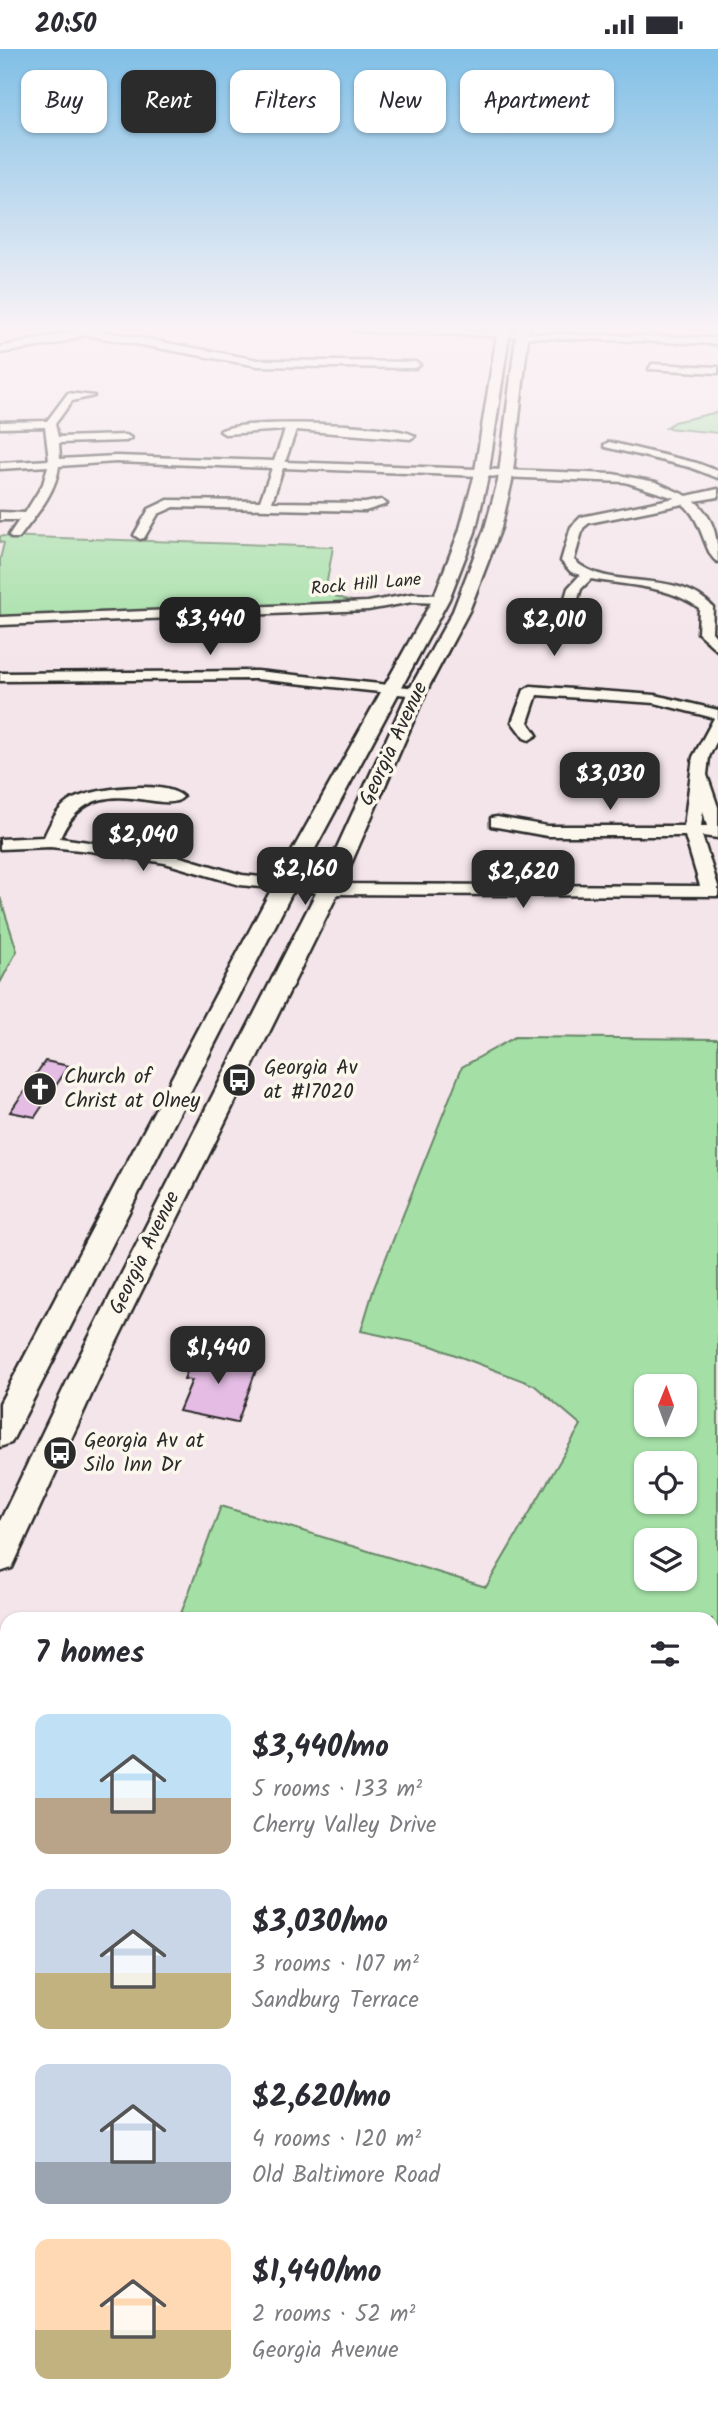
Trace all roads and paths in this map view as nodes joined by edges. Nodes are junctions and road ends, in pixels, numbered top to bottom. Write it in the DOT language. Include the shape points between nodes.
graph roads {
  1 [pos="118,438"];
  2 [pos="288,438"];
  3 [pos="483,438"];
  4 [pos="510,438"];
  5 [pos="53,440"];
  6 [pos="609,445"];
  7 [pos="689,451"];
  8 [pos="704,454"];
  9 [pos="55,460"];
  10 [pos="671,460"];
  11 [pos="279,464"];
  12 [pos="688,464"];
  13 [pos="0,466"];
  14 [pos="476,470"];
  15 [pos="506,471"];
  16 [pos="718,474"];
  17 [pos="718,493"];
  18 [pos="683,499"];
  19 [pos="265,504"];
  20 [pos="381,504"];
  21 [pos="0,516"];
  22 [pos="28,517"];
  23 [pos="15,535"];
  24 [pos="140,535"];
  25 [pos="718,558"];
  26 [pos="587,575"];
  27 [pos="441,599"];
  28 [pos="0,621"];
  29 [pos="565,622"];
  30 [pos="718,647"];
  31 [pos="0,677"];
  32 [pos="393,689"];
  33 [pos="417,691"];
  34 [pos="718,715"];
  35 [pos="718,722"];
  36 [pos="529,735"];
  37 [pos="718,765"];
  38 [pos="700,770"];
  39 [pos="175,797"];
  40 [pos="496,822"];
  41 [pos="692,831"];
  42 [pos="718,832"];
  43 [pos="50,842"];
  44 [pos="0,844"];
  45 [pos="285,886"];
  46 [pos="329,889"];
  47 [pos="714,891"];
  48 [pos="0,1434"];
  49 [pos="0,1557"];
  1 -- 5 [label="street"];
  2 -- 11 [label="street"];
  3 -- 14 [label="main road, Georgia Avenue"];
  4 -- 15 [label="main road, Georgia Avenue"];
  5 -- 9 [label="street"];
  6 -- 10 [label="street"];
  7 -- 10 [label="street"];
  8 -- 12 [label="street"];
  9 -- 11 [label="street"];
  9 -- 13 [label="street"];
  9 -- 22 [label="street" via="53,480"];
  10 -- 12 [label="street"];
  11 -- 14 [label="street"];
  11 -- 19 [label="street"];
  12 -- 16 [label="street"];
  14 -- 15 [label="street"];
  14 -- 27 [label="main road, Georgia Avenue" via="467,531"];
  15 -- 18 [label="street" via="599,475 648,484"];
  15 -- 33 [label="main road, Georgia Avenue" via="493,528 461,611"];
  17 -- 18 [label="street"];
  18 -- 25 [label="street" via="704,519"];
  18 -- 26 [label="street" via="581,522 567,561"];
  19 -- 20 [label="street"];
  19 -- 24 [label="street" via="172,503 153,512"];
  21 -- 22 [label="street"];
  22 -- 23 [label="street"];
  26 -- 29 [label="street" via="575,588"];
  26 -- 30 [label="street" via="656,584 699,600 706,607 705,633"];
  27 -- 28 [label="street, Rock Hill Lane" via="355,607"];
  27 -- 32 [label="main road, Georgia Avenue"];
  31 -- 32 [label="street" via="257,675"];
  32 -- 33 [label="street"];
  32 -- 45 [label="main road, Georgia Avenue"];
  33 -- 46 [label="main road, Georgia Avenue"];
  34 -- 36 [label="street" via="655,699 531,690 520,722"];
  35 -- 38 [label="street" via="708,738"];
  37 -- 38 [label="street"];
  38 -- 41 [label="street"];
  38 -- 42 [label="street"];
  39 -- 43 [label="street" via="126,792 85,800 63,816"];
  40 -- 41 [label="street" via="547,831"];
  41 -- 42 [label="street"];
  41 -- 47 [label="street"];
  43 -- 44 [label="street"];
  43 -- 45 [label="street" via="167,857 240,880"];
  45 -- 46 [label="street"];
  45 -- 48 [label="main road, Georgia Avenue"];
  46 -- 47 [label="street"];
  46 -- 49 [label="main road, Georgia Avenue" via="89,1364"];
}
